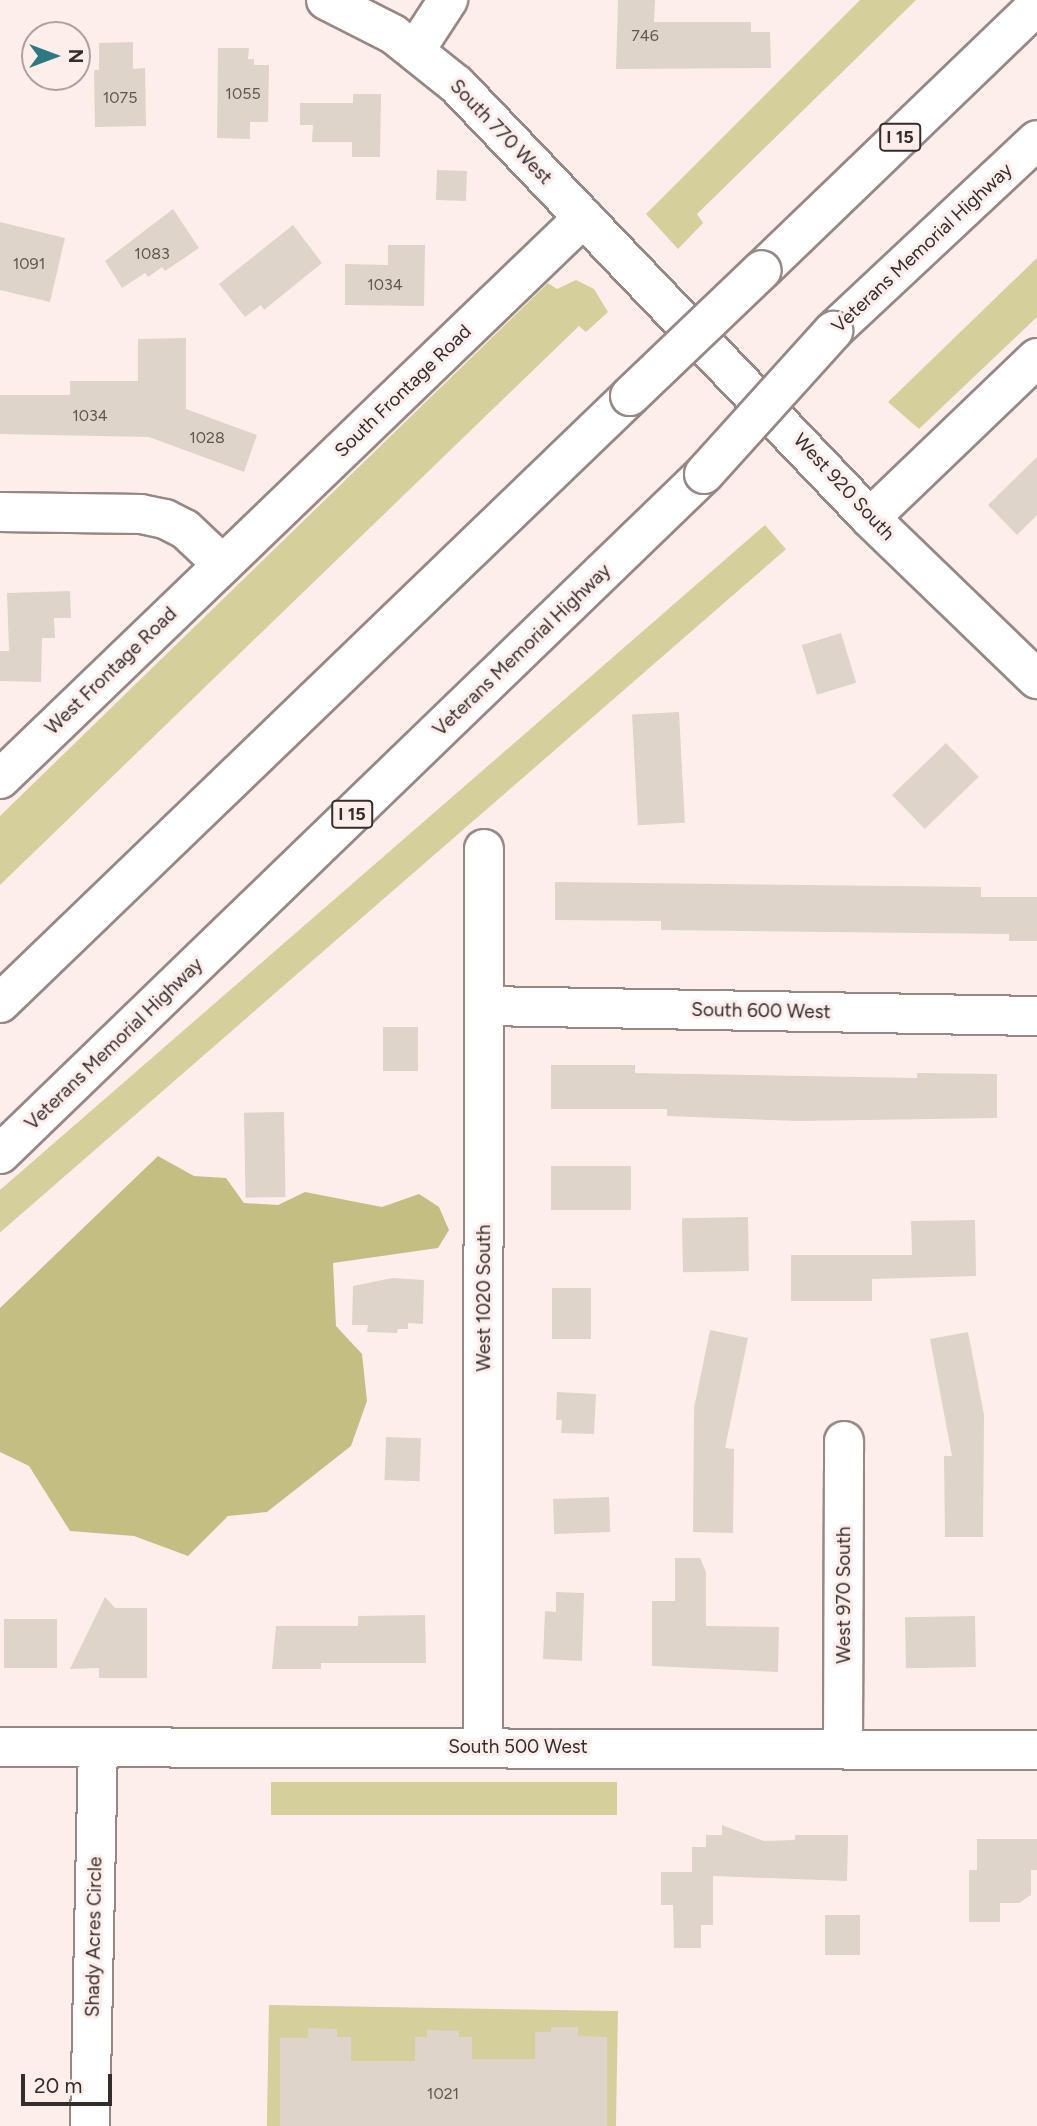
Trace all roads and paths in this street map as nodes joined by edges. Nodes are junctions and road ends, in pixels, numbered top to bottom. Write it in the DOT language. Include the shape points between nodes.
graph roads {
  1 [pos="326,0"];
  2 [pos="447,0"];
  3 [pos="1037,5"];
  4 [pos="416,49"];
  5 [pos="1037,140"];
  6 [pos="584,217"];
  7 [pos="656,290"];
  8 [pos="1037,358"];
  9 [pos="0,512"];
  10 [pos="870,518"];
  11 [pos="222,564"];
  12 [pos="1037,678"];
  13 [pos="0,779"];
  14 [pos="484,849"];
  15 [pos="0,1003"];
  16 [pos="485,1006"];
  17 [pos="1037,1016"];
  18 [pos="0,1154"];
  19 [pos="844,1441"];
  20 [pos="0,1747"];
  21 [pos="483,1747"];
  22 [pos="98,1748"];
  23 [pos="843,1748"];
  24 [pos="1037,1749"];
  25 [pos="90,2126"];
  1 -- 4 [label="main road, South 770 West"];
  2 -- 4 [label="main road"];
  3 -- 15 [label="main road, I 15, bridge"];
  4 -- 6 [label="main road, South 770 West"];
  5 -- 18 [label="main road, Veterans Memorial Highway / I 15, bridge" via="833,331 704,474"];
  6 -- 7 [label="main road, South 770 West"];
  6 -- 11 [label="main road, South Frontage Road"];
  7 -- 10 [label="main road, West 920 South"];
  8 -- 10 [label="main road"];
  9 -- 11 [label="main road" via="141,514 165,519 185,529"];
  10 -- 12 [label="main road, West 920 South"];
  11 -- 13 [label="main road, West Frontage Road"];
  14 -- 16 [label="main road, West 1020 South"];
  16 -- 17 [label="main road, South 600 West"];
  16 -- 21 [label="main road, West 1020 South"];
  19 -- 23 [label="main road, West 970 South"];
  20 -- 22 [label="main road, South 500 West"];
  21 -- 22 [label="main road, South 500 West"];
  21 -- 23 [label="main road, South 500 West"];
  22 -- 25 [label="main road, Shady Acres Circle"];
  23 -- 24 [label="main road, South 500 West"];
}
